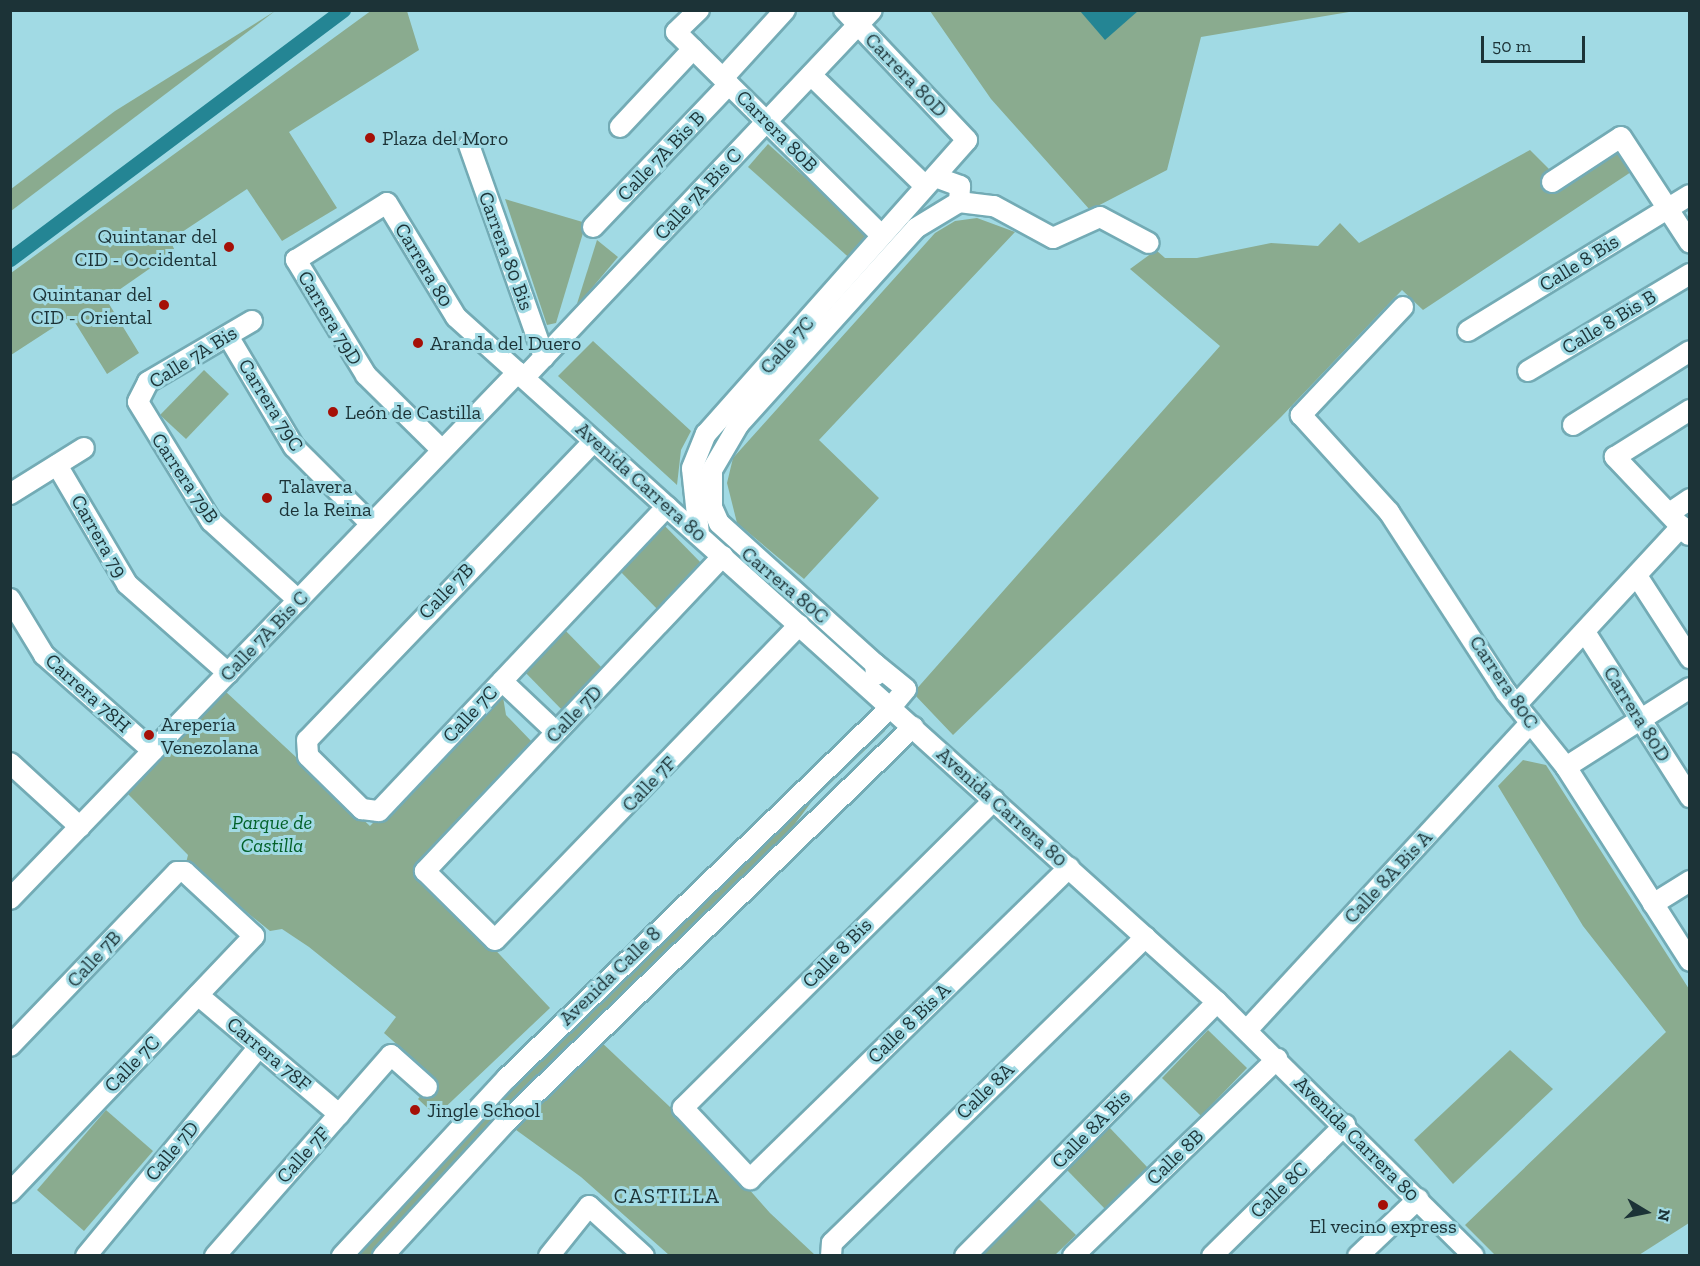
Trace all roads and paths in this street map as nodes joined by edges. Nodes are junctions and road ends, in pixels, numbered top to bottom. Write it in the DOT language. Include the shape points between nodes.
graph roads {
  1 [pos="685,10"];
  2 [pos="699,10"];
  3 [pos="785,10"];
  4 [pos="844,10"];
  5 [pos="872,10"];
  6 [pos="858,25"];
  7 [pos="676,32"];
  8 [pos="693,49"];
  9 [pos="811,75"];
  10 [pos="726,81"];
  11 [pos="767,121"];
  12 [pos="620,128"];
  13 [pos="967,140"];
  14 [pos="469,145"];
  15 [pos="928,179"];
  16 [pos="1552,182"];
  17 [pos="1689,195"];
  18 [pos="959,202"];
  19 [pos="387,203"];
  20 [pos="1668,209"];
  21 [pos="593,227"];
  22 [pos="877,231"];
  23 [pos="1149,243"];
  24 [pos="1689,243"];
  25 [pos="1689,274"];
  26 [pos="1403,307"];
  27 [pos="252,321"];
  28 [pos="1468,331"];
  29 [pos="228,336"];
  30 [pos="1689,351"];
  31 [pos="544,357"];
  32 [pos="1528,371"];
  33 [pos="521,375"];
  34 [pos="137,396"];
  35 [pos="1689,410"];
  36 [pos="1573,425"];
  37 [pos="594,441"];
  38 [pos="84,448"];
  39 [pos="442,450"];
  40 [pos="57,465"];
  41 [pos="712,470"];
  42 [pos="10,494"];
  43 [pos="1689,499"];
  44 [pos="667,506"];
  45 [pos="370,522"];
  46 [pos="1681,525"];
  47 [pos="699,534"];
  48 [pos="723,556"];
  49 [pos="1636,576"];
  50 [pos="10,599"];
  51 [pos="298,600"];
  52 [pos="799,625"];
  53 [pos="1584,632"];
  54 [pos="1689,658"];
  55 [pos="875,664"];
  56 [pos="228,674"];
  57 [pos="502,681"];
  58 [pos="870,688"];
  59 [pos="1689,688"];
  60 [pos="1516,705"];
  61 [pos="891,707"];
  62 [pos="1640,719"];
  63 [pos="1530,723"];
  64 [pos="913,727"];
  65 [pos="556,732"];
  66 [pos="153,751"];
  67 [pos="10,763"];
  68 [pos="1566,767"];
  69 [pos="1689,797"];
  70 [pos="993,800"];
  71 [pos="371,813"];
  72 [pos="80,827"];
  73 [pos="1069,868"];
  74 [pos="425,871"];
  75 [pos="1689,881"];
  76 [pos="10,899"];
  77 [pos="1653,904"];
  78 [pos="254,936"];
  79 [pos="1146,937"];
  80 [pos="1689,961"];
  81 [pos="198,995"];
  82 [pos="1217,1002"];
  83 [pos="1247,1030"];
  84 [pos="10,1046"];
  85 [pos="259,1047"];
  86 [pos="1277,1059"];
  87 [pos="427,1087"];
  88 [pos="339,1113"];
  89 [pos="1345,1125"];
  90 [pos="750,1179"];
  91 [pos="10,1192"];
  92 [pos="1418,1199"];
  93 [pos="829,1253"];
  94 [pos="86,1256"];
  95 [pos="215,1256"];
  96 [pos="342,1256"];
  97 [pos="383,1256"];
  98 [pos="549,1256"];
  99 [pos="644,1256"];
  100 [pos="965,1256"];
  101 [pos="1073,1256"];
  102 [pos="1212,1256"];
  103 [pos="1358,1256"];
  104 [pos="1474,1256"];
  1 -- 7 [label="street"];
  2 -- 7 [label="street"];
  3 -- 10 [label="street, Calle 7A Bis B"];
  4 -- 6 [label="street, Carrera 80D"];
  5 -- 6 [label="street, Calle 7A Bis C"];
  6 -- 9 [label="street, Calle 7A Bis C"];
  6 -- 13 [label="street, Carrera 80D"];
  7 -- 8 [label="street, Carrera 80B"];
  8 -- 10 [label="street, Carrera 80B"];
  8 -- 12 [label="street"];
  9 -- 11 [label="street, Calle 7A Bis C"];
  9 -- 15 [label="street"];
  10 -- 11 [label="street, Carrera 80B"];
  10 -- 21 [label="street, Calle 7A Bis B"];
  11 -- 22 [label="street, Carrera 80B"];
  11 -- 31 [label="street, Calle 7A Bis C"];
  13 -- 15 [label="street, Calle 7C"];
  14 -- 31 [label="street, Carrera 80 Bis"];
  15 -- 18 [label="street" via="960,186"];
  15 -- 47 [label="street, Calle 7C" via="706,434 692,468"];
  16 -- 20 [label="street" via="1621,137"];
  17 -- 20 [label="street, Calle 8 Bis"];
  18 -- 23 [label="street" via="994,206 1053,238 1100,217"];
  18 -- 41 [label="street, Calle 7C" via="916,228 739,424"];
  19 -- 33 [label="street, Carrera 80" via="456,316"];
  19 -- 39 [label="street, Carrera 79D" via="296,260 366,375"];
  20 -- 24 [label="street"];
  20 -- 28 [label="street, Calle 8 Bis"];
  25 -- 32 [label="street, Calle 8 Bis B"];
  26 -- 60 [label="street, Carrera 80C" via="1301,415 1389,512"];
  27 -- 29 [label="street, Calle 7A Bis"];
  29 -- 34 [label="street, Calle 7A Bis" via="148,382"];
  29 -- 45 [label="street, Carrera 79C" via="294,447"];
  30 -- 36 [label="street"];
  31 -- 33 [label="street, Calle 7A Bis C"];
  33 -- 37 [label="street, Avenida Carrera 80"];
  33 -- 39 [label="street, Calle 7A Bis C"];
  34 -- 51 [label="street, Carrera 79B" via="172,464 211,521"];
  35 -- 46 [label="street" via="1615,456"];
  37 -- 44 [label="street, Avenida Carrera 80"];
  37 -- 71 [label="street, Calle 7B" via="432,605 306,747"];
  38 -- 40 [label="street"];
  39 -- 45 [label="street, Calle 7A Bis C"];
  40 -- 42 [label="street"];
  40 -- 56 [label="street, Carrera 79" via="127,584"];
  41 -- 55 [label="street, Carrera 80C" via="712,507 730,537"];
  43 -- 46 [label="street"];
  44 -- 47 [label="street, Avenida Carrera 80"];
  44 -- 57 [label="street, Calle 7C"];
  45 -- 51 [label="street, Calle 7A Bis C"];
  46 -- 49 [label="street"];
  47 -- 48 [label="street, Avenida Carrera 80"];
  48 -- 52 [label="street, Avenida Carrera 80"];
  48 -- 65 [label="street, Calle 7D"];
  49 -- 53 [label="street"];
  49 -- 54 [label="street"];
  50 -- 66 [label="street, Carrera 78H" via="44,655"];
  51 -- 56 [label="street, Calle 7A Bis C"];
  52 -- 58 [label="street, Avenida Carrera 80"];
  52 -- 74 [label="street, Calle 7F" via="495,940"];
  53 -- 60 [label="street"];
  53 -- 62 [label="street, Carrera 80D"];
  55 -- 58 [label="street"];
  55 -- 61 [label="street, Carrera 80C" via="906,689"];
  56 -- 66 [label="street, Calle 7A Bis C"];
  57 -- 65 [label="street"];
  57 -- 71 [label="street, Calle 7C" via="379,811"];
  58 -- 61 [label="street, Avenida Carrera 80"];
  59 -- 62 [label="street"];
  60 -- 63 [label="street, Carrera 80C"];
  61 -- 64 [label="street, Avenida Carrera 80"];
  61 -- 96 [label="street, Avenida Calle 8" via="507,1078"];
  62 -- 68 [label="street"];
  62 -- 69 [label="street, Carrera 80D"];
  63 -- 68 [label="street, Carrera 80C"];
  63 -- 83 [label="street, Calle 8A Bis A"];
  64 -- 70 [label="street, Avenida Carrera 80"];
  64 -- 97 [label="street, Avenida Calle 8" via="507,1121"];
  65 -- 74 [label="street, Calle 7D"];
  66 -- 72 [label="street, Calle 7A Bis C"];
  67 -- 72 [label="street"];
  68 -- 77 [label="street, Carrera 80C"];
  70 -- 73 [label="street, Avenida Carrera 80"];
  70 -- 90 [label="street, Calle 8 Bis" via="683,1108"];
  72 -- 76 [label="street, Calle 7A Bis C"];
  73 -- 79 [label="street, Avenida Carrera 80"];
  73 -- 90 [label="street, Calle 8 Bis A"];
  75 -- 77 [label="street"];
  77 -- 80 [label="street, Carrera 80C"];
  78 -- 81 [label="street, Calle 7C"];
  78 -- 84 [label="street, Calle 7B" via="185,872 177,872"];
  79 -- 82 [label="street, Avenida Carrera 80"];
  79 -- 93 [label="street, Calle 8A"];
  81 -- 85 [label="street, Carrera 78F"];
  81 -- 91 [label="street, Calle 7C"];
  82 -- 83 [label="street, Avenida Carrera 80"];
  82 -- 100 [label="street, Calle 8A Bis"];
  83 -- 86 [label="street, Avenida Carrera 80"];
  85 -- 88 [label="street, Carrera 78F"];
  85 -- 94 [label="street, Calle 7D"];
  86 -- 89 [label="street, Avenida Carrera 80"];
  86 -- 101 [label="street, Calle 8B"];
  87 -- 88 [label="street, Calle 7F" via="391,1055"];
  88 -- 95 [label="street, Calle 7F"];
  89 -- 92 [label="street, Avenida Carrera 80"];
  89 -- 102 [label="street, Calle 8C"];
  92 -- 103 [label="street"];
  92 -- 104 [label="street, Avenida Carrera 80"];
  98 -- 99 [label="street" via="589,1206"];
}
